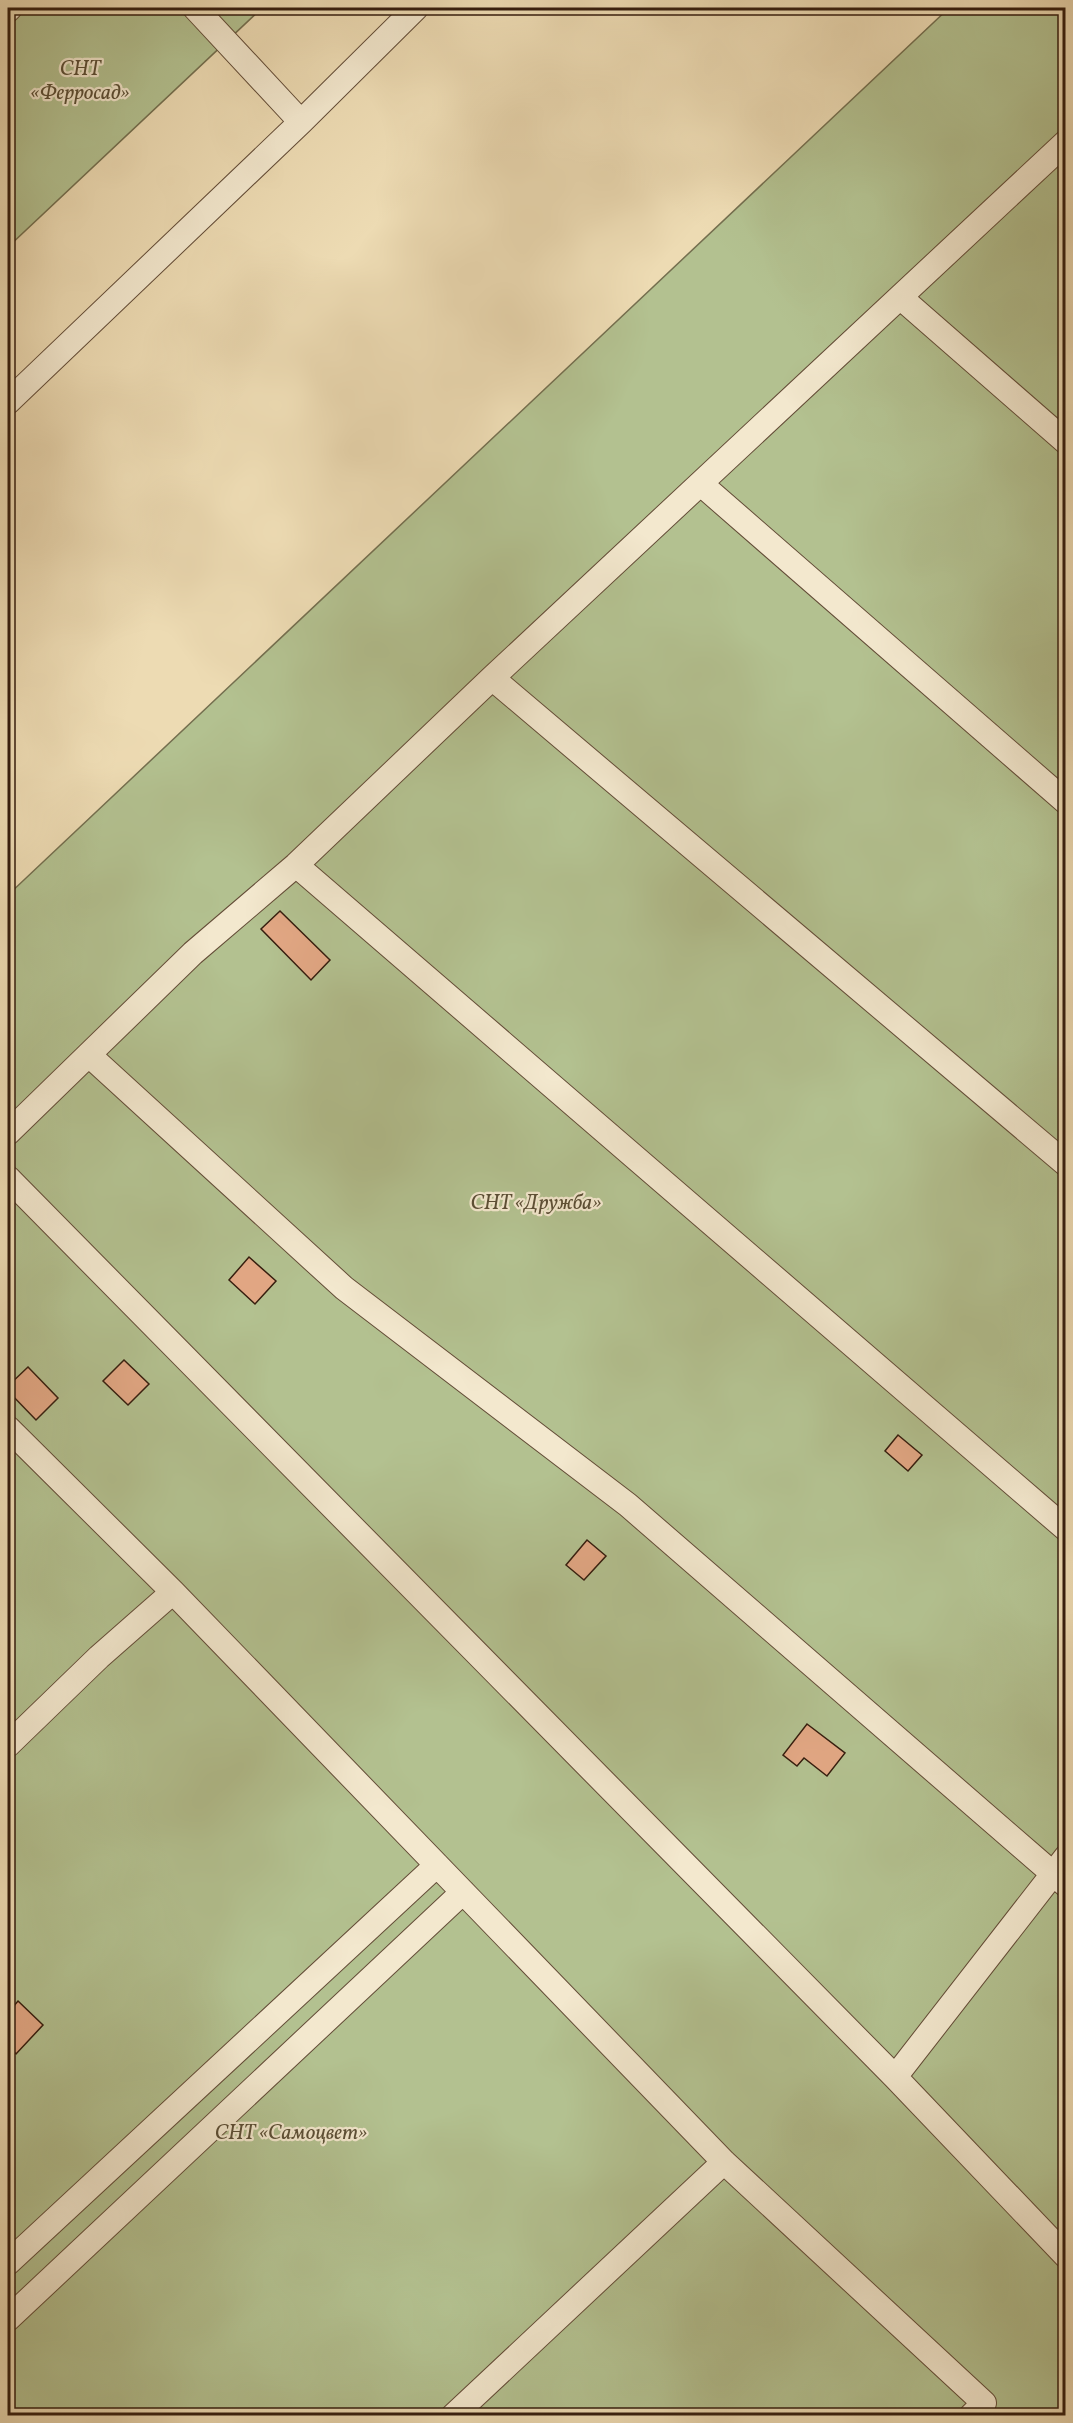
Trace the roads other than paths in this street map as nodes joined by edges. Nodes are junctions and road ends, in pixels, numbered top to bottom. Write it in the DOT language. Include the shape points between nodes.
graph roads {
  1 [pos="195,8"];
  2 [pos="416,8"];
  3 [pos="301,122"];
  4 [pos="1065,142"];
  5 [pos="900,297"];
  6 [pos="8,402"];
  7 [pos="1065,442"];
  8 [pos="701,484"];
  9 [pos="492,678"];
  10 [pos="1065,802"];
  11 [pos="296,865"];
  12 [pos="89,1055"];
  13 [pos="8,1133"];
  14 [pos="1065,1164"];
  15 [pos="8,1178"];
  16 [pos="8,1428"];
  17 [pos="1065,1529"];
  18 [pos="173,1592"];
  19 [pos="8,1745"];
  20 [pos="437,1865"];
  21 [pos="1061,1872"];
  22 [pos="463,1892"];
  23 [pos="895,2077"];
  24 [pos="723,2162"];
  25 [pos="1065,2256"];
  26 [pos="8,2263"];
  27 [pos="8,2319"];
  28 [pos="453,2415"];
  29 [pos="971,2415"];
  1 -- 3 [label="lane"];
  2 -- 3 [label="lane"];
  3 -- 6 [label="lane"];
  4 -- 5 [label="lane"];
  5 -- 7 [label="lane"];
  5 -- 8 [label="lane"];
  8 -- 9 [label="lane"];
  8 -- 10 [label="lane"];
  9 -- 11 [label="lane"];
  9 -- 14 [label="lane"];
  11 -- 12 [label="lane" via="193,953"];
  11 -- 17 [label="lane"];
  12 -- 13 [label="lane"];
  12 -- 21 [label="lane" via="344,1288 628,1505"];
  15 -- 23 [label="lane"];
  16 -- 18 [label="lane"];
  18 -- 19 [label="lane"];
  18 -- 20 [label="lane"];
  20 -- 22 [label="lane"];
  20 -- 26 [label="lane"];
  21 -- 23 [label="lane"];
  22 -- 24 [label="lane"];
  22 -- 27 [label="lane"];
  23 -- 25 [label="lane"];
  24 -- 28 [label="lane"];
  24 -- 29 [label="lane" via="984,2403"];
}
